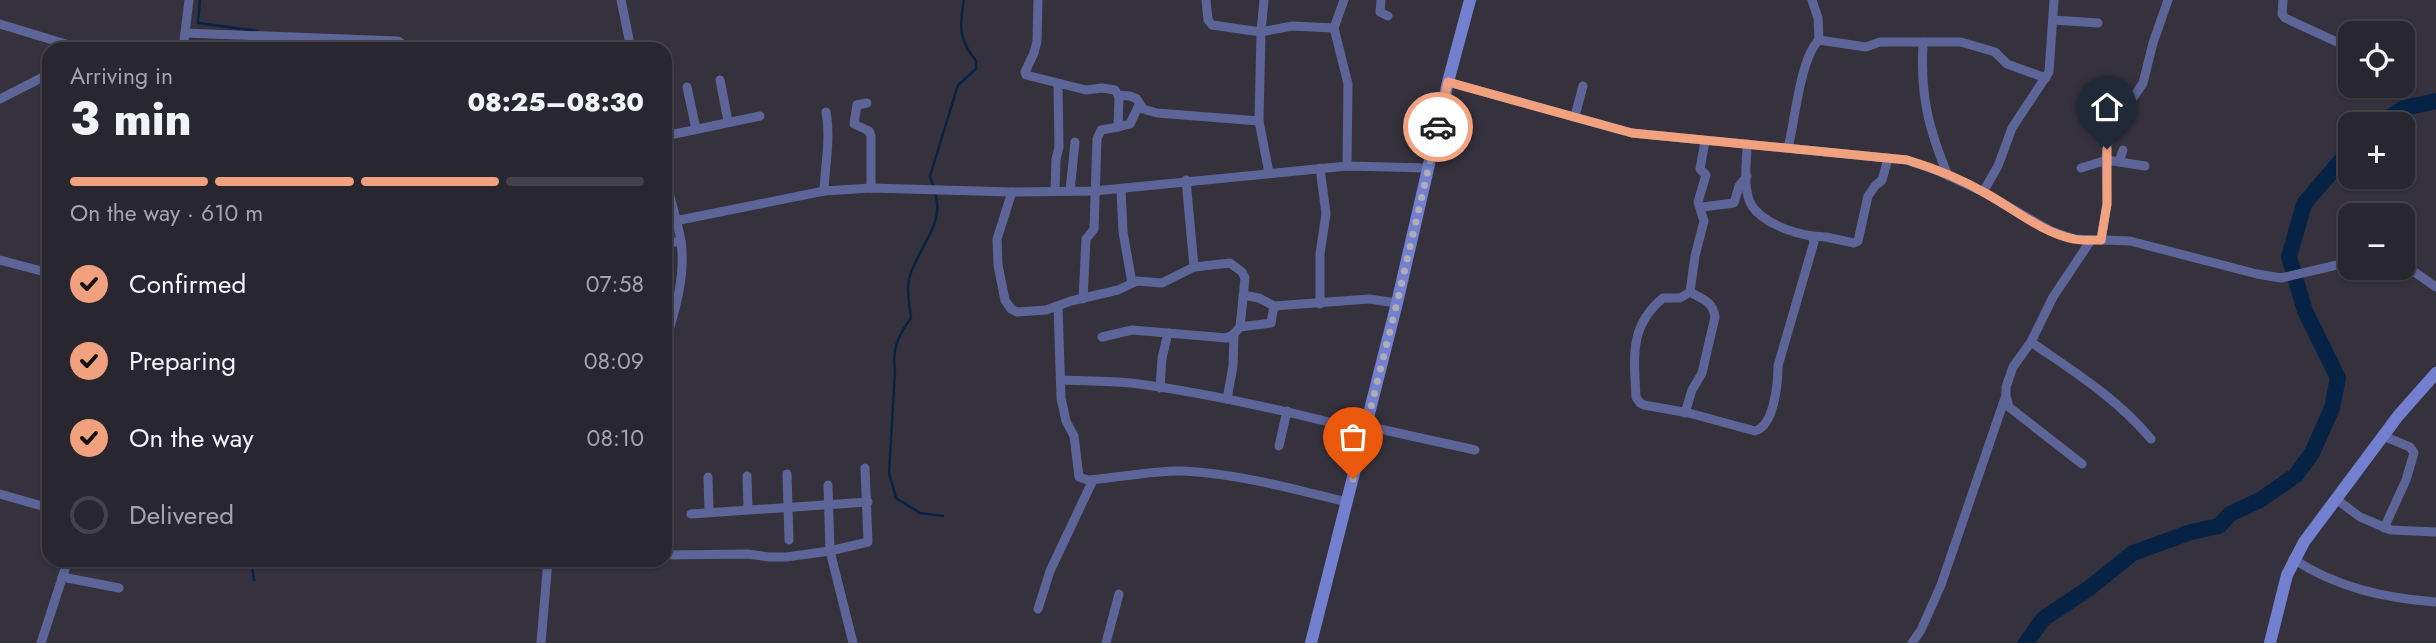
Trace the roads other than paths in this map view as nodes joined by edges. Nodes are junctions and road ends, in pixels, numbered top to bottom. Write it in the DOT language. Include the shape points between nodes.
graph roads {
  1 [pos="189,0"];
  2 [pos="624,0"];
  3 [pos="1038,0"];
  4 [pos="1206,0"];
  5 [pos="1264,0"];
  6 [pos="1344,0"];
  7 [pos="1381,0"];
  8 [pos="1470,0"];
  9 [pos="1812,0"];
  10 [pos="2054,0"];
  11 [pos="2168,0"];
  12 [pos="2283,0"];
  13 [pos="1388,16"];
  14 [pos="2053,20"];
  15 [pos="2098,23"];
  16 [pos="0,24"];
  17 [pos="1334,28"];
  18 [pos="1261,32"];
  19 [pos="185,33"];
  20 [pos="1819,40"];
  21 [pos="59,42"];
  22 [pos="184,42"];
  23 [pos="399,42"];
  24 [pos="630,42"];
  25 [pos="1923,42"];
  26 [pos="2338,42"];
  27 [pos="42,78"];
  28 [pos="2046,78"];
  29 [pos="720,80"];
  30 [pos="1448,82"];
  31 [pos="1058,84"];
  32 [pos="1583,86"];
  33 [pos="687,88"];
  34 [pos="1119,96"];
  35 [pos="0,99"];
  36 [pos="867,103"];
  37 [pos="1139,105"];
  38 [pos="826,112"];
  39 [pos="760,116"];
  40 [pos="1575,116"];
  41 [pos="728,121"];
  42 [pos="1259,121"];
  43 [pos="1118,127"];
  44 [pos="695,129"];
  45 [pos="672,134"];
  46 [pos="1705,141"];
  47 [pos="1075,142"];
  48 [pos="1747,144"];
  49 [pos="1788,148"];
  50 [pos="2123,150"];
  51 [pos="1888,159"];
  52 [pos="2106,160"];
  53 [pos="2119,162"];
  54 [pos="1347,166"];
  55 [pos="2145,166"];
  56 [pos="1320,168"];
  57 [pos="1429,168"];
  58 [pos="2081,168"];
  59 [pos="1269,173"];
  60 [pos="1747,176"];
  61 [pos="1952,178"];
  62 [pos="1186,180"];
  63 [pos="871,188"];
  64 [pos="1121,189"];
  65 [pos="824,191"];
  66 [pos="1055,191"];
  67 [pos="1070,191"];
  68 [pos="1094,191"];
  69 [pos="1012,192"];
  70 [pos="1983,192"];
  71 [pos="1702,207"];
  72 [pos="672,208"];
  73 [pos="675,221"];
  74 [pos="1812,236"];
  75 [pos="2096,240"];
  76 [pos="672,242"];
  77 [pos="681,242"];
  78 [pos="0,260"];
  79 [pos="2338,265"];
  80 [pos="1194,267"];
  81 [pos="42,271"];
  82 [pos="2415,272"];
  83 [pos="1132,282"];
  84 [pos="2436,287"];
  85 [pos="1690,292"];
  86 [pos="1243,295"];
  87 [pos="1083,299"];
  88 [pos="1397,303"];
  89 [pos="1320,304"];
  90 [pos="1058,306"];
  91 [pos="1274,306"];
  92 [pos="672,321"];
  93 [pos="1237,331"];
  94 [pos="1168,333"];
  95 [pos="1102,337"];
  96 [pos="2031,342"];
  97 [pos="2436,373"];
  98 [pos="1061,380"];
  99 [pos="1160,388"];
  100 [pos="2006,396"];
  101 [pos="1227,399"];
  102 [pos="1287,411"];
  103 [pos="1685,413"];
  104 [pos="1365,428"];
  105 [pos="2382,436"];
  106 [pos="2151,439"];
  107 [pos="1279,446"];
  108 [pos="1475,450"];
  109 [pos="2082,464"];
  110 [pos="865,468"];
  111 [pos="787,474"];
  112 [pos="747,476"];
  113 [pos="708,477"];
  114 [pos="1093,480"];
  115 [pos="828,485"];
  116 [pos="0,494"];
  117 [pos="2336,499"];
  118 [pos="868,502"];
  119 [pos="1347,502"];
  120 [pos="42,506"];
  121 [pos="828,506"];
  122 [pos="789,508"];
  123 [pos="748,509"];
  124 [pos="709,512"];
  125 [pos="691,514"];
  126 [pos="2384,528"];
  127 [pos="2436,532"];
  128 [pos="789,540"];
  129 [pos="831,551"];
  130 [pos="672,555"];
  131 [pos="2293,559"];
  132 [pos="66,567"];
  133 [pos="547,567"];
  134 [pos="62,577"];
  135 [pos="119,588"];
  136 [pos="1119,594"];
  137 [pos="2436,602"];
  138 [pos="1038,609"];
  139 [pos="41,643"];
  140 [pos="541,643"];
  141 [pos="853,643"];
  142 [pos="1106,643"];
  143 [pos="1311,643"];
  144 [pos="1912,643"];
  145 [pos="2270,643"];
  1 -- 19 [label="street"];
  2 -- 24 [label="street"];
  3 -- 31 [label="street" via="1037,41 1025,72"];
  4 -- 18 [label="street" via="1212,25"];
  5 -- 18 [label="street"];
  6 -- 17 [label="street"];
  7 -- 13 [label="street" via="1380,12"];
  8 -- 30 [label="street"];
  9 -- 20 [label="street"];
  10 -- 14 [label="street"];
  11 -- 52 [label="street" via="2143,83 2117,122"];
  12 -- 26 [label="street" via="2285,18"];
  14 -- 15 [label="street"];
  14 -- 28 [label="street"];
  16 -- 21 [label="street"];
  17 -- 18 [label="street" via="1293,26"];
  17 -- 54 [label="street" via="1348,84"];
  18 -- 42 [label="street"];
  19 -- 22 [label="street"];
  19 -- 23 [label="street"];
  20 -- 25 [label="street" via="1866,47 1880,42"];
  20 -- 49 [label="street" via="1804,72"];
  25 -- 28 [label="street" via="1976,45 1995,52 2007,64"];
  25 -- 61 [label="street" via="1924,102 1933,139"];
  27 -- 35 [label="street"];
  28 -- 70 [label="street" via="2012,128"];
  29 -- 41 [label="street"];
  30 -- 40 [label="street"];
  30 -- 57 [label="street"];
  31 -- 34 [label="street" via="1110,89"];
  31 -- 66 [label="street"];
  32 -- 40 [label="street"];
  33 -- 44 [label="street"];
  34 -- 37 [label="street" via="1137,99"];
  34 -- 43 [label="street"];
  36 -- 63 [label="street" via="857,105 854,124 871,136"];
  37 -- 42 [label="street" via="1157,113"];
  37 -- 43 [label="street" via="1130,124"];
  38 -- 65 [label="street" via="829,135"];
  39 -- 41 [label="street"];
  40 -- 46 [label="street" via="1632,133"];
  41 -- 44 [label="street"];
  42 -- 59 [label="street"];
  43 -- 68 [label="street" via="1099,132"];
  44 -- 45 [label="street"];
  46 -- 48 [label="street"];
  46 -- 71 [label="street" via="1700,167 1706,174 1698,202"];
  47 -- 67 [label="street"];
  48 -- 49 [label="street"];
  48 -- 60 [label="street"];
  49 -- 51 [label="street"];
  50 -- 53 [label="street"];
  51 -- 61 [label="street" via="1916,163"];
  51 -- 74 [label="street" via="1882,180 1868,196 1858,241"];
  52 -- 53 [label="street"];
  52 -- 58 [label="street"];
  52 -- 75 [label="street" via="2107,204"];
  53 -- 55 [label="street"];
  54 -- 56 [label="street"];
  54 -- 57 [label="street"];
  56 -- 59 [label="street"];
  56 -- 89 [label="street" via="1326,214"];
  57 -- 88 [label="street"];
  59 -- 62 [label="street"];
  60 -- 71 [label="street" via="1734,203"];
  60 -- 74 [label="street" via="1751,205 1759,214 1789,232"];
  61 -- 70 [label="street"];
  62 -- 64 [label="street"];
  62 -- 80 [label="street"];
  63 -- 65 [label="street"];
  63 -- 69 [label="street"];
  64 -- 68 [label="street"];
  64 -- 83 [label="street"];
  65 -- 73 [label="street"];
  66 -- 67 [label="street"];
  66 -- 69 [label="street"];
  67 -- 68 [label="street"];
  68 -- 87 [label="street" via="1094,229 1086,239"];
  69 -- 90 [label="street" via="997,239 1005,300 1017,312"];
  70 -- 75 [label="street" via="2051,231"];
  71 -- 85 [label="street" via="1704,221"];
  72 -- 73 [label="street"];
  73 -- 77 [label="street"];
  74 -- 103 [label="street" via="1813,247 1765,426 1755,431"];
  75 -- 79 [label="street" via="2130,241 2281,278"];
  75 -- 96 [label="street" via="2053,297"];
  76 -- 77 [label="street"];
  77 -- 92 [label="street" via="679,298"];
  78 -- 81 [label="street"];
  80 -- 83 [label="street" via="1162,283"];
  80 -- 86 [label="street" via="1230,263 1245,278"];
  82 -- 84 [label="street"];
  83 -- 87 [label="street"];
  85 -- 103 [label="street" via="1708,302 1715,317 1702,373"];
  85 -- 103 [label="street" via="1680,298 1664,297 1656,304 1637,333 1634,349 1637,400"];
  86 -- 91 [label="street"];
  86 -- 93 [label="street"];
  87 -- 90 [label="street"];
  88 -- 89 [label="street" via="1369,299"];
  88 -- 104 [label="street"];
  89 -- 91 [label="street"];
  90 -- 98 [label="street"];
  91 -- 93 [label="street" via="1271,323"];
  93 -- 94 [label="street" via="1227,338"];
  93 -- 101 [label="street"];
  94 -- 95 [label="street" via="1132,330"];
  94 -- 99 [label="street"];
  96 -- 100 [label="street" via="2013,367"];
  96 -- 106 [label="street" via="2117,404"];
  97 -- 105 [label="street"];
  98 -- 99 [label="street"];
  98 -- 114 [label="street" via="1078,474"];
  99 -- 101 [label="street"];
  100 -- 109 [label="street" via="2009,407"];
  100 -- 144 [label="street" via="1950,561"];
  101 -- 102 [label="street"];
  102 -- 104 [label="street"];
  102 -- 107 [label="street"];
  104 -- 108 [label="street"];
  104 -- 119 [label="street"];
  105 -- 117 [label="street"];
  105 -- 126 [label="street" via="2414,453"];
  110 -- 118 [label="street"];
  111 -- 122 [label="street"];
  112 -- 123 [label="street"];
  113 -- 124 [label="street"];
  114 -- 119 [label="street" via="1185,471"];
  114 -- 138 [label="street"];
  115 -- 121 [label="street"];
  116 -- 120 [label="street"];
  117 -- 126 [label="street"];
  117 -- 131 [label="street"];
  118 -- 121 [label="street"];
  118 -- 129 [label="street" via="868,542"];
  119 -- 143 [label="street"];
  121 -- 122 [label="street"];
  121 -- 129 [label="street"];
  122 -- 123 [label="street"];
  122 -- 128 [label="street"];
  123 -- 124 [label="street"];
  124 -- 125 [label="street"];
  126 -- 127 [label="street"];
  129 -- 130 [label="street" via="769,557"];
  129 -- 141 [label="street"];
  131 -- 137 [label="street" via="2328,580"];
  131 -- 145 [label="street"];
  132 -- 134 [label="street"];
  133 -- 140 [label="street"];
  134 -- 135 [label="street"];
  134 -- 139 [label="street"];
  136 -- 142 [label="street"];
}
